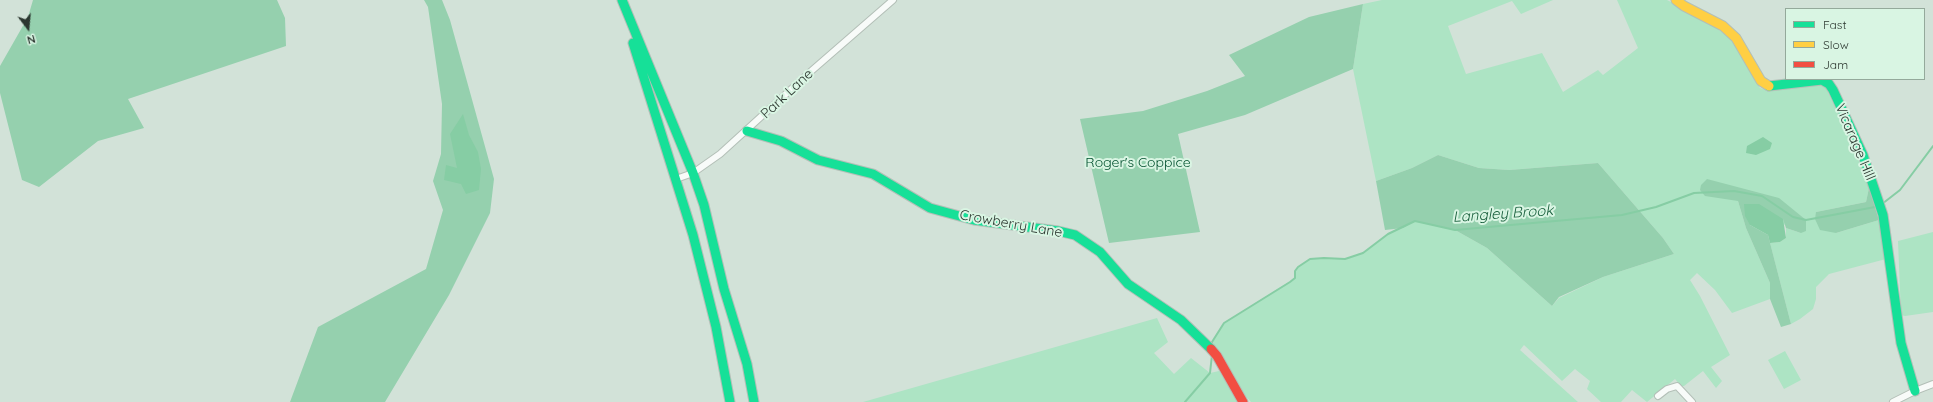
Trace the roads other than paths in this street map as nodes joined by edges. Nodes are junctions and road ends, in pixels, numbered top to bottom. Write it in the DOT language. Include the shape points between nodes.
graph roads {
  1 [pos="621,0"];
  2 [pos="893,0"];
  3 [pos="1676,0"];
  4 [pos="747,131"];
  5 [pos="693,173"];
  6 [pos="676,179"];
  7 [pos="1933,384"];
  8 [pos="1915,391"];
  9 [pos="1658,396"];
  10 [pos="730,402"];
  11 [pos="754,402"];
  12 [pos="1244,402"];
  13 [pos="1692,402"];
  14 [pos="1893,402"];
  1 -- 5 [label="street"];
  1 -- 6 [label="street"];
  2 -- 4 [label="street, Park Lane"];
  3 -- 8 [label="street, Vicarage Hill" via="1723,26 1736,38 1765,85 1774,87 1823,80 1833,90 1863,155 1883,215 1901,343"];
  4 -- 5 [label="street, Park Lane"];
  4 -- 12 [label="street, Crowberry Lane" via="781,141 818,160 872,174 930,208 974,220 1075,235 1100,252 1128,284 1181,320 1201,338 1217,356"];
  5 -- 6 [label="street, Park Lane"];
  5 -- 11 [label="street" via="747,364"];
  6 -- 10 [label="street" via="705,283"];
  7 -- 8 [label="street"];
  8 -- 14 [label="street"];
  9 -- 13 [label="street" via="1667,389 1677,386"];
}
